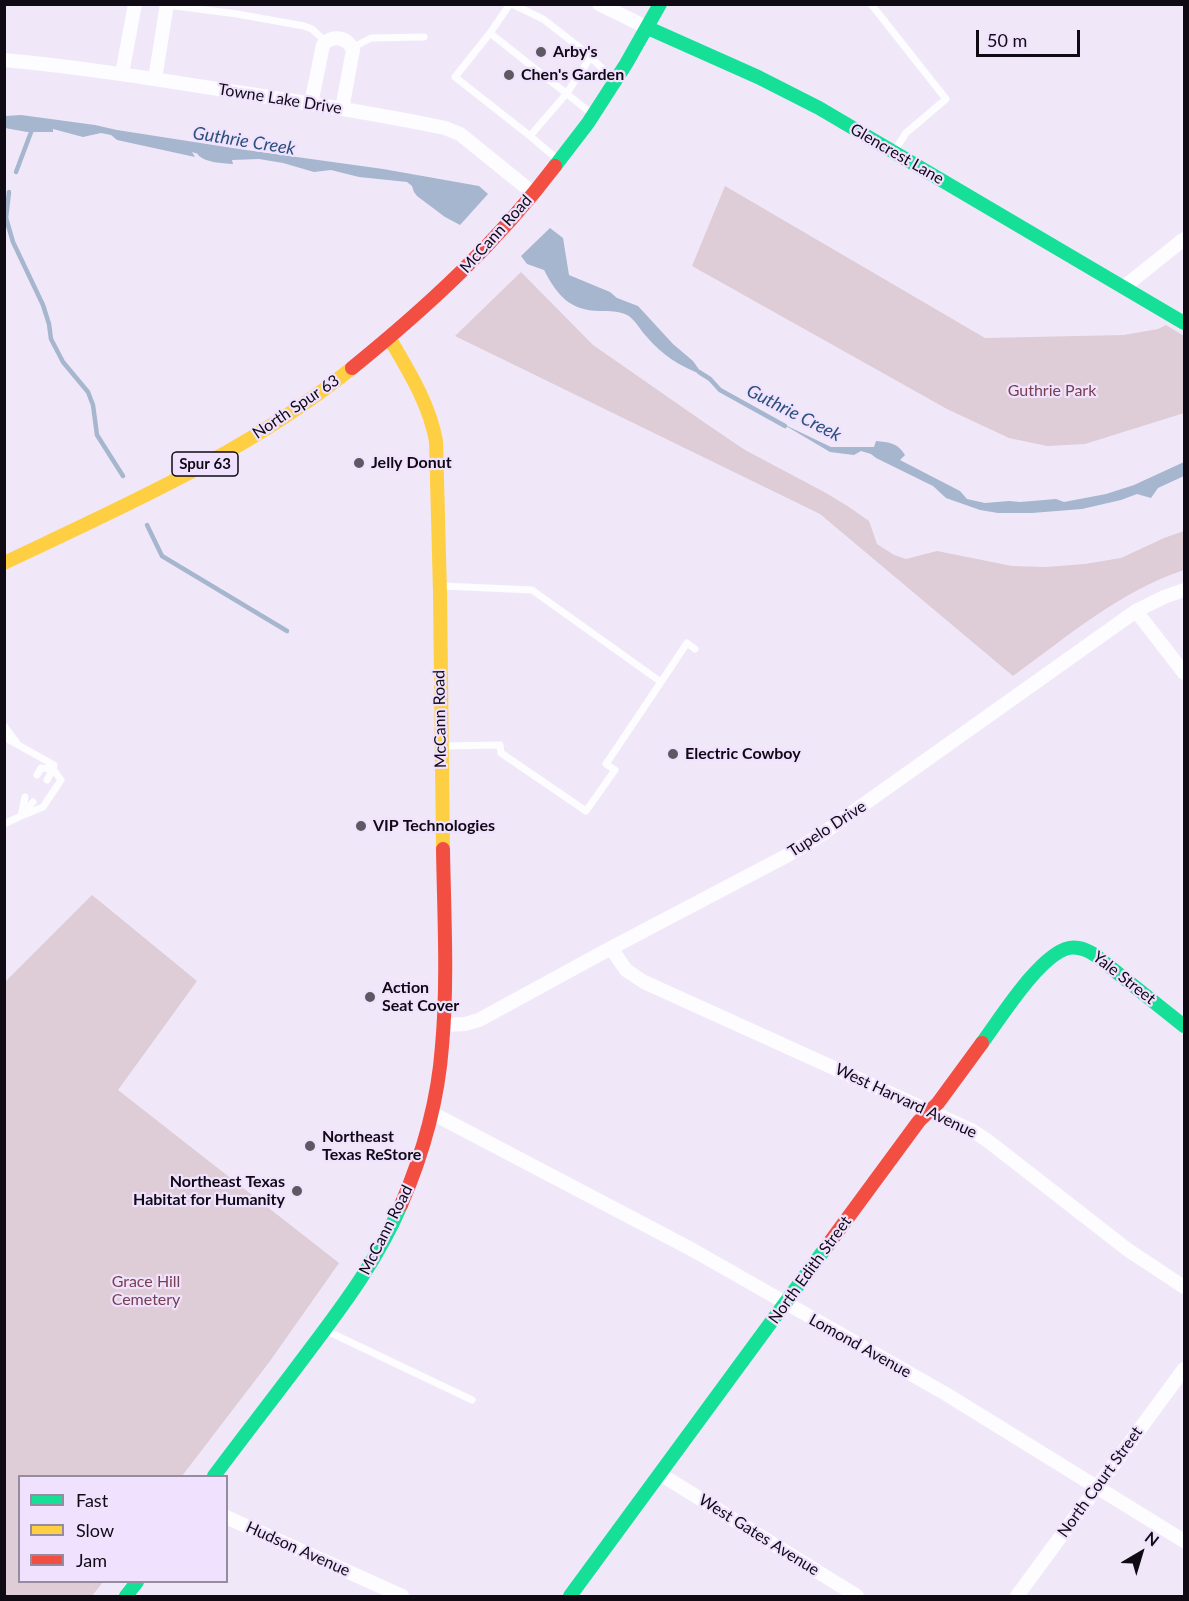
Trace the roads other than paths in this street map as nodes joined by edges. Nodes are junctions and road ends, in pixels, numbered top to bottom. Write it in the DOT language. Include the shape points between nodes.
graph roads {
  1 [pos="135,4"];
  2 [pos="511,4"];
  3 [pos="599,4"];
  4 [pos="660,4"];
  5 [pos="871,4"];
  6 [pos="167,5"];
  7 [pos="648,28"];
  8 [pos="490,33"];
  9 [pos="424,37"];
  10 [pos="326,42"];
  11 [pos="352,48"];
  12 [pos="590,58"];
  13 [pos="4,60"];
  14 [pos="122,74"];
  15 [pos="155,80"];
  16 [pos="616,81"];
  17 [pos="567,93"];
  18 [pos="311,104"];
  19 [pos="342,109"];
  20 [pos="593,115"];
  21 [pos="530,136"];
  22 [pos="893,152"];
  23 [pos="559,162"];
  24 [pos="533,193"];
  25 [pos="1185,239"];
  26 [pos="1124,287"];
  27 [pos="1185,323"];
  28 [pos="390,339"];
  29 [pos="4,563"];
  30 [pos="440,585"];
  31 [pos="1185,590"];
  32 [pos="1136,611"];
  33 [pos="695,649"];
  34 [pos="1185,672"];
  35 [pos="661,682"];
  36 [pos="4,726"];
  37 [pos="4,738"];
  38 [pos="19,745"];
  39 [pos="441,746"];
  40 [pos="53,769"];
  41 [pos="37,775"];
  42 [pos="46,780"];
  43 [pos="25,797"];
  44 [pos="33,802"];
  45 [pos="21,816"];
  46 [pos="4,824"];
  47 [pos="611,948"];
  48 [pos="1058,952"];
  49 [pos="444,1025"];
  50 [pos="1185,1026"];
  51 [pos="929,1112"];
  52 [pos="432,1113"];
  53 [pos="1185,1287"];
  54 [pos="786,1304"];
  55 [pos="324,1330"];
  56 [pos="1185,1369"];
  57 [pos="472,1400"];
  58 [pos="660,1474"];
  59 [pos="215,1475"];
  60 [pos="1097,1486"];
  61 [pos="228,1518"];
  62 [pos="1185,1541"];
  63 [pos="136,1583"];
  64 [pos="126,1596"];
  65 [pos="402,1596"];
  66 [pos="570,1596"];
  67 [pos="857,1596"];
  68 [pos="1017,1596"];
  1 -- 14 [label="street"];
  2 -- 8 [label="lane"];
  2 -- 12 [label="lane" via="543,19"];
  3 -- 7 [label="street, Glencrest Lane"];
  4 -- 7 [label="street, McCann Road / Spur 63"];
  5 -- 22 [label="lane" via="946,99 906,133"];
  6 -- 10 [label="lane" via="304,26"];
  6 -- 15 [label="street"];
  7 -- 16 [label="street, McCann Road / Spur 63"];
  7 -- 22 [label="street, Glencrest Lane" via="779,87"];
  8 -- 17 [label="lane"];
  8 -- 21 [label="lane" via="455,76"];
  9 -- 11 [label="lane" via="370,38"];
  10 -- 11 [label="street" via="333,38 345,40"];
  10 -- 18 [label="street"];
  11 -- 19 [label="street"];
  12 -- 16 [label="lane"];
  12 -- 17 [label="lane"];
  13 -- 14 [label="street, Towne Lake Drive"];
  14 -- 15 [label="street, Towne Lake Drive"];
  15 -- 18 [label="street, Towne Lake Drive"];
  16 -- 20 [label="street, McCann Road / Spur 63"];
  17 -- 20 [label="lane"];
  17 -- 21 [label="lane"];
  18 -- 19 [label="street, Towne Lake Drive"];
  19 -- 24 [label="street, Towne Lake Drive" via="460,134"];
  20 -- 23 [label="street, McCann Road / Spur 63"];
  21 -- 23 [label="lane"];
  22 -- 26 [label="street, Glencrest Lane"];
  23 -- 24 [label="street, McCann Road / Spur 63"];
  24 -- 28 [label="street, McCann Road / Spur 63" via="474,260"];
  25 -- 26 [label="street"];
  26 -- 27 [label="street, Glencrest Lane"];
  28 -- 29 [label="street, North Spur 63 / Spur 63" via="285,417 211,461"];
  28 -- 30 [label="street, McCann Road" via="423,398 434,431"];
  30 -- 35 [label="lane" via="532,590"];
  30 -- 39 [label="street, McCann Road"];
  31 -- 32 [label="street, Tupelo Drive"];
  32 -- 34 [label="street"];
  32 -- 47 [label="street, Tupelo Drive" via="822,834"];
  33 -- 35 [label="lane" via="687,643"];
  35 -- 39 [label="lane" via="606,764 615,770 586,811 501,753 500,745"];
  36 -- 38 [label="lane"];
  37 -- 38 [label="lane"];
  38 -- 40 [label="lane" via="54,765"];
  39 -- 49 [label="street, McCann Road"];
  40 -- 41 [label="lane" via="41,768"];
  40 -- 42 [label="lane"];
  40 -- 45 [label="lane" via="61,780 43,807"];
  43 -- 45 [label="lane"];
  44 -- 45 [label="lane"];
  45 -- 46 [label="lane"];
  47 -- 49 [label="street, Tupelo Drive" via="479,1020"];
  47 -- 51 [label="street, West Harvard Avenue" via="626,970 644,982"];
  48 -- 50 [label="street, Yale Street" via="1075,947 1090,951"];
  48 -- 51 [label="street, North Edith Street" via="1034,973"];
  49 -- 52 [label="street, McCann Road"];
  51 -- 53 [label="street, West Harvard Avenue" via="988,1141 1121,1245"];
  51 -- 54 [label="street, North Edith Street"];
  52 -- 54 [label="street, Lomond Avenue"];
  52 -- 55 [label="street, McCann Road" via="398,1212 367,1269"];
  54 -- 58 [label="street, North Edith Street"];
  54 -- 60 [label="street, Lomond Avenue" via="946,1394"];
  55 -- 57 [label="lane"];
  55 -- 59 [label="street, McCann Road"];
  56 -- 60 [label="street, North Court Street"];
  58 -- 66 [label="street, North Edith Street"];
  58 -- 67 [label="street, West Gates Avenue"];
  60 -- 62 [label="street, Lomond Avenue"];
  60 -- 68 [label="street, North Court Street"];
  61 -- 65 [label="street, Hudson Avenue"];
  63 -- 64 [label="street"];
}
